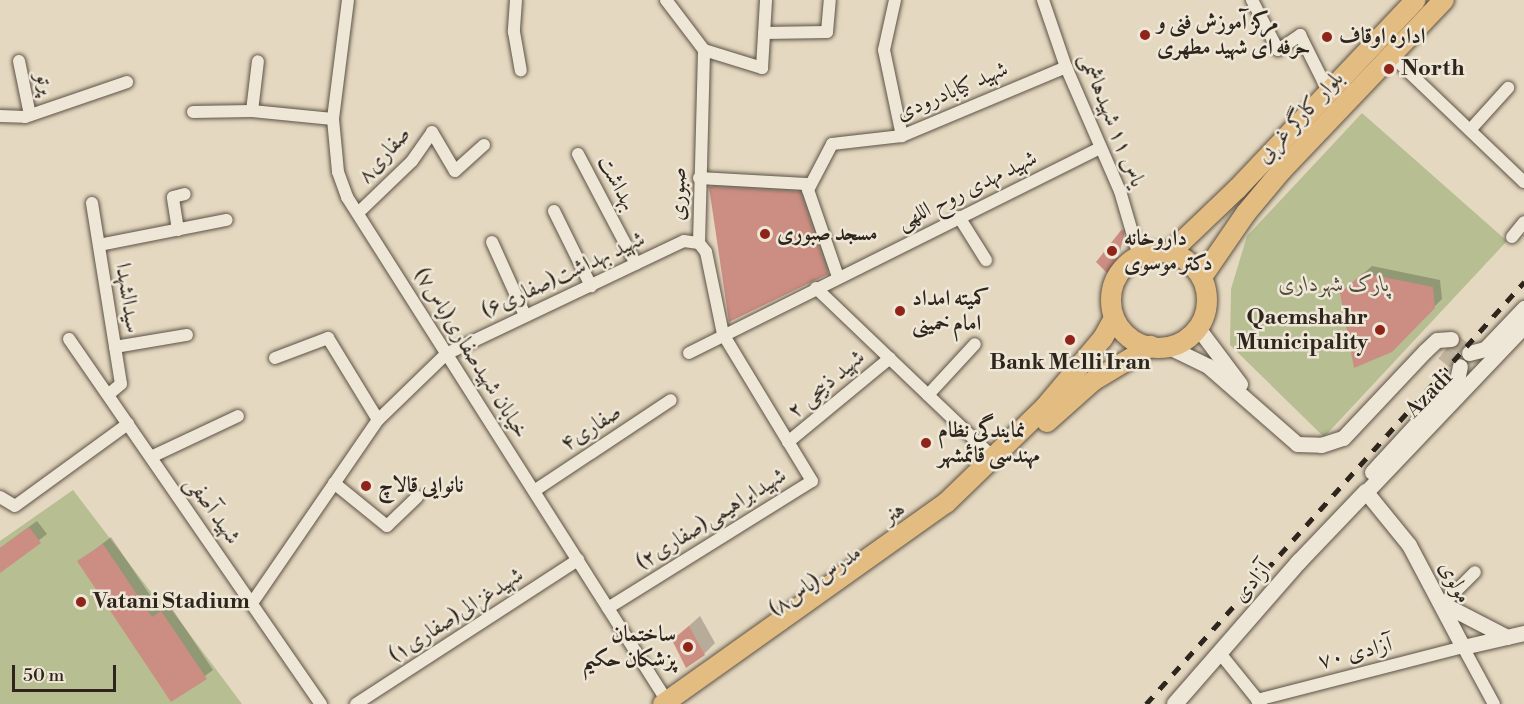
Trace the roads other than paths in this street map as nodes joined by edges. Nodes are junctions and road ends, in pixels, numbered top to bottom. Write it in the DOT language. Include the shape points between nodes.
graph roads {
  1 [pos="348,0"];
  2 [pos="516,0"];
  3 [pos="666,0"];
  4 [pos="766,0"];
  5 [pos="830,0"];
  6 [pos="895,0"];
  7 [pos="1043,0"];
  8 [pos="1252,0"];
  9 [pos="1416,0"];
  10 [pos="1444,0"];
  11 [pos="764,33"];
  12 [pos="704,50"];
  13 [pos="1391,55"];
  14 [pos="19,61"];
  15 [pos="258,61"];
  16 [pos="1066,68"];
  17 [pos="521,69"];
  18 [pos="127,82"];
  19 [pos="1508,88"];
  20 [pos="1328,91"];
  21 [pos="1344,105"];
  22 [pos="252,111"];
  23 [pos="193,112"];
  24 [pos="30,115"];
  25 [pos="0,116"];
  26 [pos="333,118"];
  27 [pos="1470,130"];
  28 [pos="902,136"];
  29 [pos="484,145"];
  30 [pos="1100,148"];
  31 [pos="578,154"];
  32 [pos="699,178"];
  33 [pos="1524,182"];
  34 [pos="808,190"];
  35 [pos="185,194"];
  36 [pos="92,203"];
  37 [pos="554,211"];
  38 [pos="358,213"];
  39 [pos="959,217"];
  40 [pos="227,220"];
  41 [pos="1524,222"];
  42 [pos="178,230"];
  43 [pos="1512,237"];
  44 [pos="492,242"];
  45 [pos="699,243"];
  46 [pos="99,244"];
  47 [pos="1170,253"];
  48 [pos="1139,256"];
  49 [pos="986,260"];
  50 [pos="636,264"];
  51 [pos="838,277"];
  52 [pos="1202,277"];
  53 [pos="591,286"];
  54 [pos="816,288"];
  55 [pos="1524,308"];
  56 [pos="525,315"];
  57 [pos="1114,318"];
  58 [pos="1524,326"];
  59 [pos="1198,328"];
  60 [pos="723,334"];
  61 [pos="187,335"];
  62 [pos="69,339"];
  63 [pos="975,344"];
  64 [pos="1447,346"];
  65 [pos="115,347"];
  66 [pos="1160,347"];
  67 [pos="689,353"];
  68 [pos="446,354"];
  69 [pos="275,358"];
  70 [pos="890,358"];
  71 [pos="108,395"];
  72 [pos="928,395"];
  73 [pos="671,400"];
  74 [pos="1255,403"];
  75 [pos="238,416"];
  76 [pos="378,420"];
  77 [pos="128,424"];
  78 [pos="788,442"];
  79 [pos="151,457"];
  80 [pos="995,459"];
  81 [pos="334,483"];
  82 [pos="534,491"];
  83 [pos="1366,492"];
  84 [pos="0,497"];
  85 [pos="417,497"];
  86 [pos="578,560"];
  87 [pos="1475,572"];
  88 [pos="252,603"];
  89 [pos="1443,604"];
  90 [pos="608,608"];
  91 [pos="1524,633"];
  92 [pos="1507,637"];
  93 [pos="1463,647"];
  94 [pos="1219,652"];
  95 [pos="1259,702"];
  96 [pos="668,703"];
  97 [pos="321,704"];
  98 [pos="356,704"];
  99 [pos="1175,704"];
  100 [pos="1494,704"];
  1 -- 26 [label="street, خیابان شهیدصفاری(یاس۷)"];
  2 -- 17 [label="street" via="514,32"];
  3 -- 12 [label="street"];
  4 -- 11 [label="street"];
  5 -- 11 [label="street" via="827,32"];
  6 -- 28 [label="street" via="884,50"];
  7 -- 16 [label="street, یاس ۱۱ شهیدهاشمی"];
  8 -- 20 [label="street" via="1278,50 1300,35"];
  9 -- 20 [label="main road, بلوار کارگر غربی"];
  10 -- 13 [label="main road, بلوار کارگر غربی"];
  11 -- 12 [label="street" via="762,68"];
  12 -- 32 [label="street, صبوری"];
  13 -- 21 [label="main road, بلوار کارگر غربی"];
  13 -- 27 [label="street"];
  14 -- 24 [label="street, پرتو"];
  15 -- 22 [label="street"];
  16 -- 28 [label="street, شهید کیابادرودی"];
  16 -- 30 [label="street, یاس ۱۱ شهیدهاشمی"];
  18 -- 24 [label="street"];
  19 -- 27 [label="street"];
  20 -- 21 [label="main road"];
  20 -- 47 [label="main road, بلوار کارگر غربی" via="1237,189"];
  21 -- 52 [label="main road, بلوار کارگر غربی" via="1246,213"];
  22 -- 23 [label="street"];
  22 -- 26 [label="street"];
  24 -- 25 [label="street"];
  26 -- 38 [label="street, خیابان شهیدصفاری(یاس۷)" via="338,172"];
  27 -- 33 [label="street"];
  28 -- 34 [label="street, شهید کیابادرودی" via="832,144"];
  29 -- 38 [label="street, صفاری۸" via="455,171 432,132 412,161"];
  30 -- 39 [label="street, شهید مهدی روح اللهی"];
  30 -- 48 [label="street, یاس ۱۱ شهیدهاشمی" via="1120,191"];
  31 -- 50 [label="street, بهداشت"];
  32 -- 34 [label="street" via="806,184"];
  32 -- 45 [label="street, صبوری"];
  34 -- 51 [label="street"];
  35 -- 42 [label="street" via="173,197"];
  36 -- 46 [label="street, سیدالشهدا"];
  37 -- 53 [label="street"];
  38 -- 68 [label="street, خیابان شهیدصفاری(یاس۷)"];
  39 -- 49 [label="street"];
  39 -- 51 [label="street, شهید مهدی روح اللهی"];
  40 -- 42 [label="street"];
  41 -- 43 [label="street"];
  42 -- 46 [label="street"];
  44 -- 56 [label="street"];
  45 -- 50 [label="street, شهید بهداشت(صفاری۶)" via="684,241"];
  45 -- 60 [label="street, صبوری" via="706,252"];
  46 -- 65 [label="street, سیدالشهدا"];
  47 -- 48 [label="main road"];
  47 -- 52 [label="main road" via="1185,259"];
  48 -- 57 [label="main road" via="1118,275 1111,303"];
  50 -- 53 [label="street, شهید بهداشت(صفاری۶)"];
  51 -- 54 [label="street, شهید مهدی روح اللهی"];
  52 -- 59 [label="main road" via="1207,299"];
  53 -- 56 [label="street, شهید بهداشت(صفاری۶)"];
  54 -- 60 [label="street, شهید مهدی روح اللهی"];
  54 -- 70 [label="street"];
  55 -- 83 [label="street" via="1485,349 1465,360 1457,380 1369,476"];
  56 -- 68 [label="street, شهید بهداشت(صفاری۶)"];
  57 -- 66 [label="main road" via="1125,333"];
  57 -- 80 [label="main road, هنر" via="1103,338 1045,407"];
  58 -- 83 [label="street, Azadi"];
  59 -- 66 [label="main road"];
  59 -- 74 [label="street"];
  60 -- 67 [label="street, شهید مهدی روح اللهی"];
  60 -- 78 [label="street, شهیدابراهیمی(صفاری۲)"];
  61 -- 65 [label="street"];
  62 -- 71 [label="street, شهید آصفی"];
  63 -- 72 [label="street"];
  64 -- 74 [label="street" via="1437,340 1343,438 1321,445 1297,444"];
  65 -- 71 [label="street, سیدالشهدا" via="121,384"];
  66 -- 74 [label="street" via="1208,366"];
  66 -- 96 [label="main road, مدرس(یاس۸)" via="1093,381 934,526"];
  68 -- 76 [label="street, شهید بهداشت(صفاری۶)"];
  68 -- 82 [label="street, خیابان شهیدصفاری(یاس۷)"];
  69 -- 76 [label="street" via="328,338"];
  70 -- 72 [label="street"];
  70 -- 78 [label="street, شهید ذبیحی ۲"];
  71 -- 77 [label="street, شهید آصفی"];
  72 -- 80 [label="street"];
  73 -- 82 [label="street, صفاری۴"];
  75 -- 79 [label="street"];
  76 -- 81 [label="street, شهید بهداشت(صفاری۶)"];
  77 -- 79 [label="street, شهید آصفی"];
  77 -- 84 [label="street" via="15,506"];
  78 -- 90 [label="street, شهیدابراهیمی(صفاری۲)" via="812,481"];
  79 -- 88 [label="street, شهید آصفی"];
  80 -- 96 [label="main road, هنر" via="907,534"];
  81 -- 85 [label="street" via="387,526"];
  81 -- 88 [label="street, شهید بهداشت(صفاری۶)"];
  82 -- 86 [label="street, خیابان شهیدصفاری(یاس۷)"];
  83 -- 89 [label="street, مولوی" via="1409,545"];
  83 -- 94 [label="main road, آزادی"];
  86 -- 90 [label="street, خیابان شهیدصفاری(یاس۷)"];
  86 -- 98 [label="street, شهیدغزالی(صفاری۱)"];
  87 -- 89 [label="street"];
  88 -- 97 [label="street, شهید آصفی"];
  89 -- 92 [label="street"];
  89 -- 93 [label="street, مولوی"];
  90 -- 96 [label="street, خیابان شهیدصفاری(یاس۷)"];
  91 -- 92 [label="street"];
  92 -- 93 [label="street"];
  93 -- 95 [label="street, آزادی ۷۰"];
  93 -- 100 [label="street"];
  94 -- 95 [label="street"];
  94 -- 99 [label="main road, آزادی"];
}
